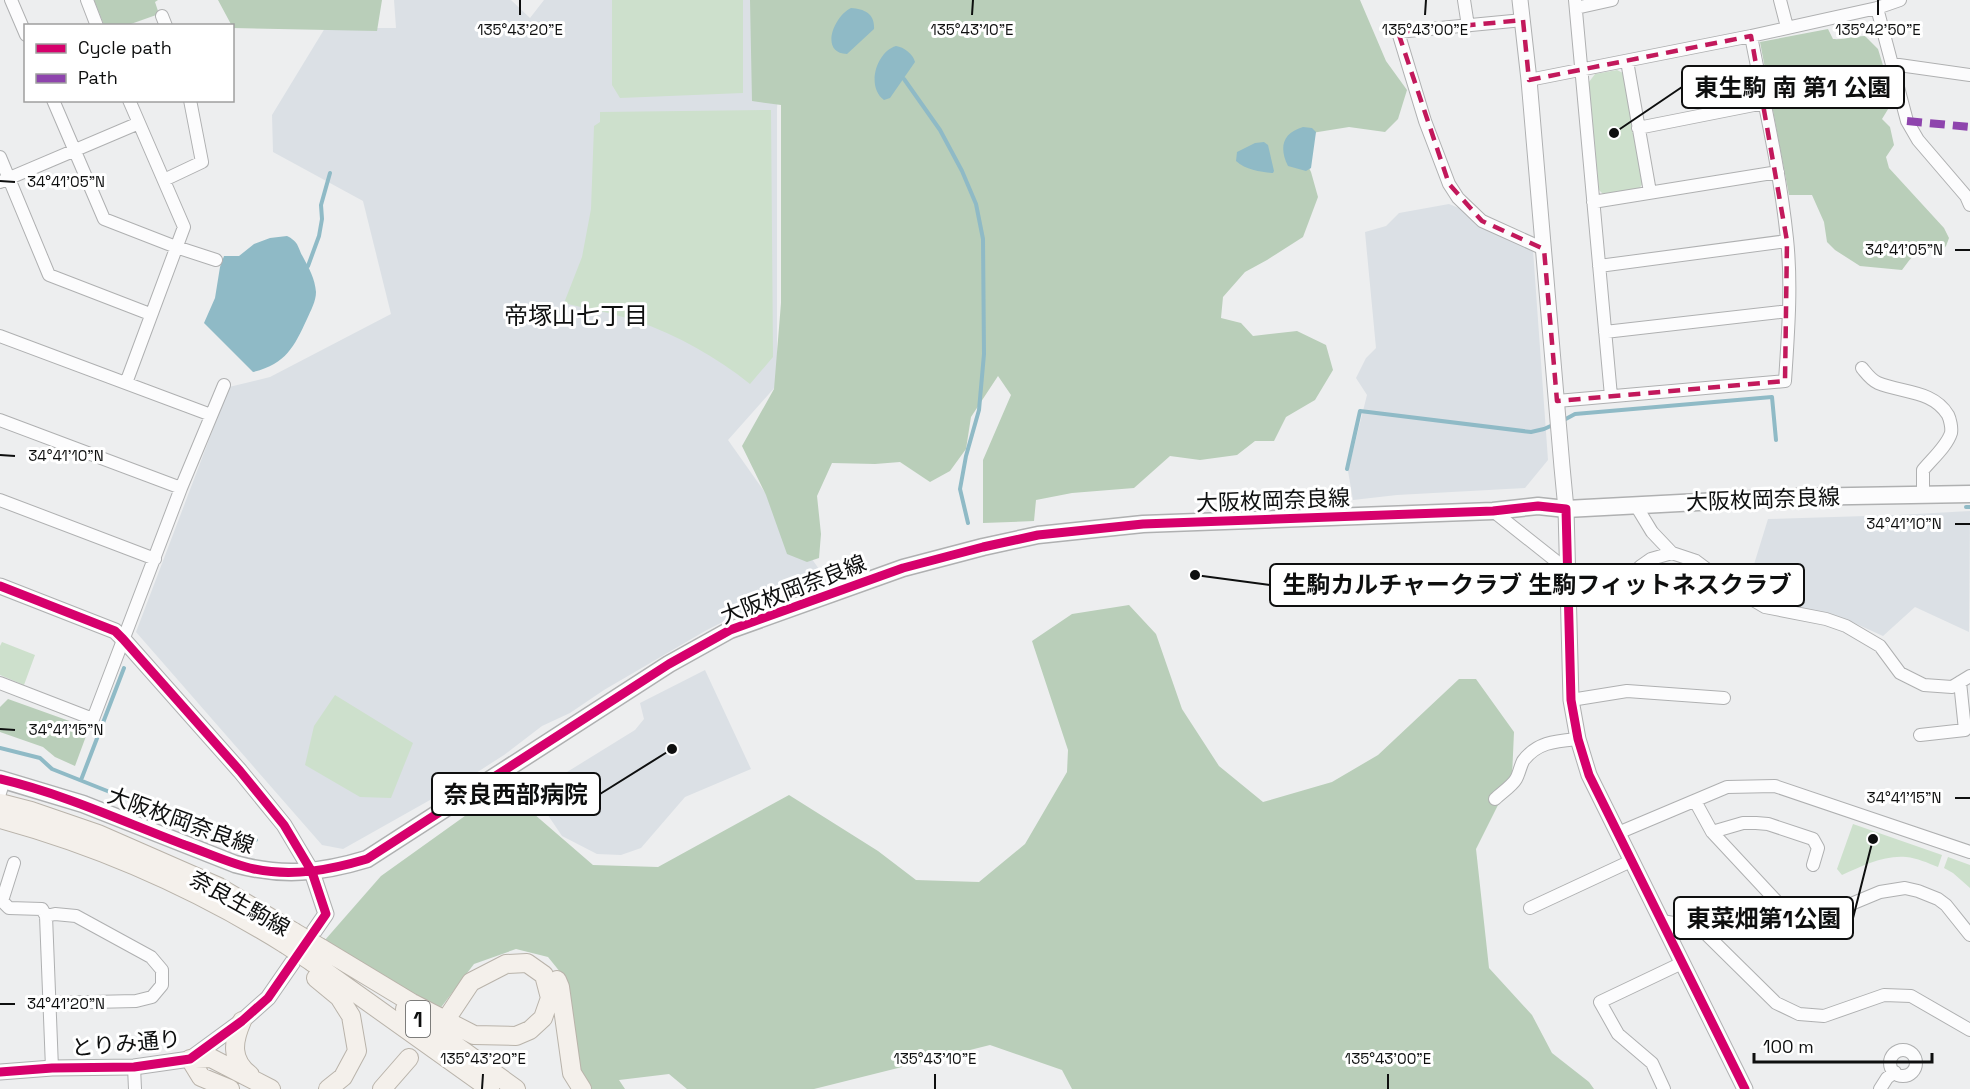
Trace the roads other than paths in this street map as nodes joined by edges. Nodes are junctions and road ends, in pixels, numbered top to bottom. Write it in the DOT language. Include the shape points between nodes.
graph roads {
  1 [pos="11,0"];
  2 [pos="87,0"];
  3 [pos="1464,0"];
  4 [pos="1520,0"];
  5 [pos="1612,0"];
  6 [pos="1780,0"];
  7 [pos="1900,0"];
  8 [pos="1576,4"];
  9 [pos="1877,8"];
  10 [pos="1522,20"];
  11 [pos="96,24"];
  12 [pos="1468,26"];
  13 [pos="1787,27"];
  14 [pos="24,30"];
  15 [pos="1751,36"];
  16 [pos="1627,61"];
  17 [pos="1892,64"];
  18 [pos="1582,70"];
  19 [pos="1970,75"];
  20 [pos="1529,80"];
  21 [pos="54,102"];
  22 [pos="130,102"];
  23 [pos="189,102"];
  24 [pos="1764,104"];
  25 [pos="139,123"];
  26 [pos="1638,128"];
  27 [pos="74,151"];
  28 [pos="0,157"];
  29 [pos="1778,172"];
  30 [pos="4,180"];
  31 [pos="164,180"];
  32 [pos="1650,192"];
  33 [pos="1593,202"];
  34 [pos="1970,205"];
  35 [pos="1787,241"];
  36 [pos="176,247"];
  37 [pos="1544,249"];
  38 [pos="216,260"];
  39 [pos="1599,266"];
  40 [pos="1789,311"];
  41 [pos="150,314"];
  42 [pos="1605,332"];
  43 [pos="0,336"];
  44 [pos="1862,368"];
  45 [pos="126,383"];
  46 [pos="224,385"];
  47 [pos="1611,396"];
  48 [pos="1557,401"];
  49 [pos="211,415"];
  50 [pos="0,420"];
  51 [pos="181,488"];
  52 [pos="1970,494"];
  53 [pos="1923,496"];
  54 [pos="0,500"];
  55 [pos="1635,504"];
  56 [pos="1566,509"];
  57 [pos="1493,511"];
  58 [pos="1672,553"];
  59 [pos="155,559"];
  60 [pos="1566,569"];
  61 [pos="0,586"];
  62 [pos="1567,588"];
  63 [pos="123,639"];
  64 [pos="1965,679"];
  65 [pos="0,683"];
  66 [pos="1724,698"];
  67 [pos="1571,700"];
  68 [pos="1920,735"];
  69 [pos="1578,739"];
  70 [pos="1,796"];
  71 [pos="1495,799"];
  72 [pos="1695,801"];
  73 [pos="1712,832"];
  74 [pos="1618,833"];
  75 [pos="1970,852"];
  76 [pos="1630,861"];
  77 [pos="14,863"];
  78 [pos="1813,865"];
  79 [pos="312,872"];
  80 [pos="1530,908"];
  81 [pos="45,916"];
  82 [pos="1662,921"];
  83 [pos="1970,934"];
  84 [pos="287,942"];
  85 [pos="313,960"];
  86 [pos="1682,963"];
  87 [pos="48,1003"];
  88 [pos="242,1021"];
  89 [pos="1970,1030"];
  90 [pos="190,1059"];
  91 [pos="134,1067"];
  92 [pos="52,1068"];
  93 [pos="0,1072"];
  94 [pos="1895,1072"];
  95 [pos="135,1089"];
  96 [pos="199,1089"];
  97 [pos="230,1089"];
  98 [pos="271,1089"];
  99 [pos="328,1089"];
  100 [pos="382,1089"];
  101 [pos="387,1089"];
  102 [pos="490,1089"];
  103 [pos="516,1089"];
  104 [pos="582,1089"];
  105 [pos="1664,1089"];
  106 [pos="1745,1089"];
  107 [pos="1880,1089"];
  1 -- 14 [label="street"];
  2 -- 11 [label="street"];
  3 -- 12 [label="street"];
  4 -- 10 [label="street"];
  5 -- 8 [label="street"];
  6 -- 13 [label="street"];
  7 -- 9 [label="street"];
  8 -- 18 [label="street"];
  9 -- 13 [label="street"];
  9 -- 17 [label="street"];
  10 -- 12 [label="street"];
  10 -- 20 [label="street"];
  12 -- 37 [label="street" via="1398,32 1425,121 1458,198 1482,221"];
  13 -- 15 [label="street"];
  15 -- 16 [label="street"];
  15 -- 24 [label="street"];
  16 -- 18 [label="street"];
  16 -- 26 [label="street"];
  17 -- 19 [label="street"];
  17 -- 34 [label="street" via="1907,121"];
  18 -- 20 [label="street"];
  18 -- 33 [label="street"];
  20 -- 37 [label="street"];
  21 -- 27 [label="street"];
  22 -- 25 [label="street"];
  23 -- 31 [label="street" via="202,162"];
  24 -- 26 [label="street"];
  24 -- 29 [label="street"];
  25 -- 27 [label="street"];
  25 -- 31 [label="street"];
  26 -- 32 [label="street"];
  27 -- 30 [label="street"];
  27 -- 36 [label="street" via="104,219"];
  28 -- 30 [label="street"];
  29 -- 32 [label="street"];
  29 -- 35 [label="street"];
  30 -- 41 [label="street" via="48,275"];
  31 -- 36 [label="street" via="183,227"];
  32 -- 33 [label="street"];
  33 -- 39 [label="street"];
  35 -- 39 [label="street"];
  35 -- 40 [label="street"];
  36 -- 38 [label="street"];
  36 -- 41 [label="street"];
  37 -- 48 [label="street"];
  39 -- 42 [label="street"];
  40 -- 42 [label="street"];
  40 -- 47 [label="street" via="1785,381"];
  41 -- 45 [label="street"];
  42 -- 47 [label="street"];
  43 -- 45 [label="street"];
  44 -- 53 [label="street" via="1877,383 1925,395 1941,405 1950,418 1951,432 1923,470"];
  45 -- 49 [label="street"];
  46 -- 49 [label="street"];
  47 -- 48 [label="street"];
  48 -- 56 [label="street"];
  49 -- 51 [label="street"];
  50 -- 51 [label="street"];
  51 -- 59 [label="street"];
  52 -- 53 [label="main road, 大阪枚岡奈良線"];
  53 -- 55 [label="main road, 大阪枚岡奈良線"];
  54 -- 59 [label="street"];
  55 -- 56 [label="main road, 大阪枚岡奈良線"];
  55 -- 58 [label="street" via="1652,532"];
  56 -- 57 [label="main road, 大阪枚岡奈良線" via="1538,506"];
  56 -- 60 [label="street"];
  57 -- 60 [label="street"];
  57 -- 79 [label="main road, 大阪枚岡奈良線" via="1143,524 1038,535 903,568 730,630 669,664 367,859"];
  58 -- 62 [label="street" via="1651,559 1607,593"];
  58 -- 64 [label="street" via="1696,561 1765,607 1846,626 1880,646 1899,673 1924,685 1952,687"];
  59 -- 63 [label="street"];
  60 -- 62 [label="street"];
  61 -- 63 [label="street" via="115,631"];
  62 -- 67 [label="street"];
  63 -- 65 [label="street" via="93,719"];
  63 -- 79 [label="street" via="258,792 284,825"];
  64 -- 68 [label="street" via="1965,730"];
  66 -- 67 [label="street" via="1627,691"];
  67 -- 69 [label="street"];
  69 -- 71 [label="street" via="1551,742 1533,750 1516,779"];
  69 -- 74 [label="street" via="1588,775"];
  70 -- 79 [label="main road, 大阪枚岡奈良線" via="84,804 235,864"];
  70 -- 84 [label="main road, 奈良生駒線 / 1" via="61,837 206,899"];
  70 -- 84 [label="main road, 奈良生駒線 / 1" via="219,888"];
  72 -- 73 [label="street"];
  72 -- 74 [label="street"];
  72 -- 75 [label="street" via="1727,787 1780,786"];
  73 -- 78 [label="street" via="1743,823 1768,824 1813,839 1818,848"];
  73 -- 83 [label="street" via="1781,906 1797,913 1827,914 1880,892 1905,888 1938,899"];
  74 -- 76 [label="street"];
  76 -- 80 [label="street"];
  76 -- 82 [label="street"];
  77 -- 81 [label="street" via="2,901 9,908 42,909"];
  79 -- 88 [label="street, とりみ通り" via="326,914 268,998"];
  81 -- 87 [label="street"];
  81 -- 87 [label="street" via="76,916 151,957 162,970 162,985 152,997 136,1001"];
  82 -- 86 [label="street"];
  82 -- 89 [label="street" via="1706,934 1776,1003 1799,1014 1824,1016 1884,994 1911,996"];
  84 -- 85 [label="main road, 奈良生駒線 / 1, bridge"];
  84 -- 85 [label="main road"];
  85 -- 99 [label="main road" via="351,1016 357,1051 343,1077"];
  85 -- 102 [label="main road, 奈良生駒線 / 1"];
  85 -- 103 [label="main road, 奈良生駒線 / 1"];
  85 -- 104 [label="main road" via="474,1035 516,1036 531,1030 543,1018 550,998 544,975 527,963 506,964 471,982 445,1014 469,973 504,954 529,953 543,961 560,987 572,1073"];
  86 -- 105 [label="street" via="1600,1002 1618,1034 1652,1063"];
  86 -- 106 [label="street"];
  87 -- 92 [label="street"];
  88 -- 90 [label="street, とりみ通り"];
  88 -- 98 [label="main road" via="234,1053 246,1072"];
  90 -- 91 [label="street, とりみ通り"];
  90 -- 96 [label="street"];
  90 -- 97 [label="main road" via="201,1077"];
  90 -- 98 [label="main road" via="211,1058"];
  91 -- 92 [label="street, とりみ通り"];
  91 -- 95 [label="street"];
  92 -- 93 [label="street, とりみ通り"];
  94 -- 107 [label="street"];
  100 -- 101 [label="main road" via="411,1060"];
}
